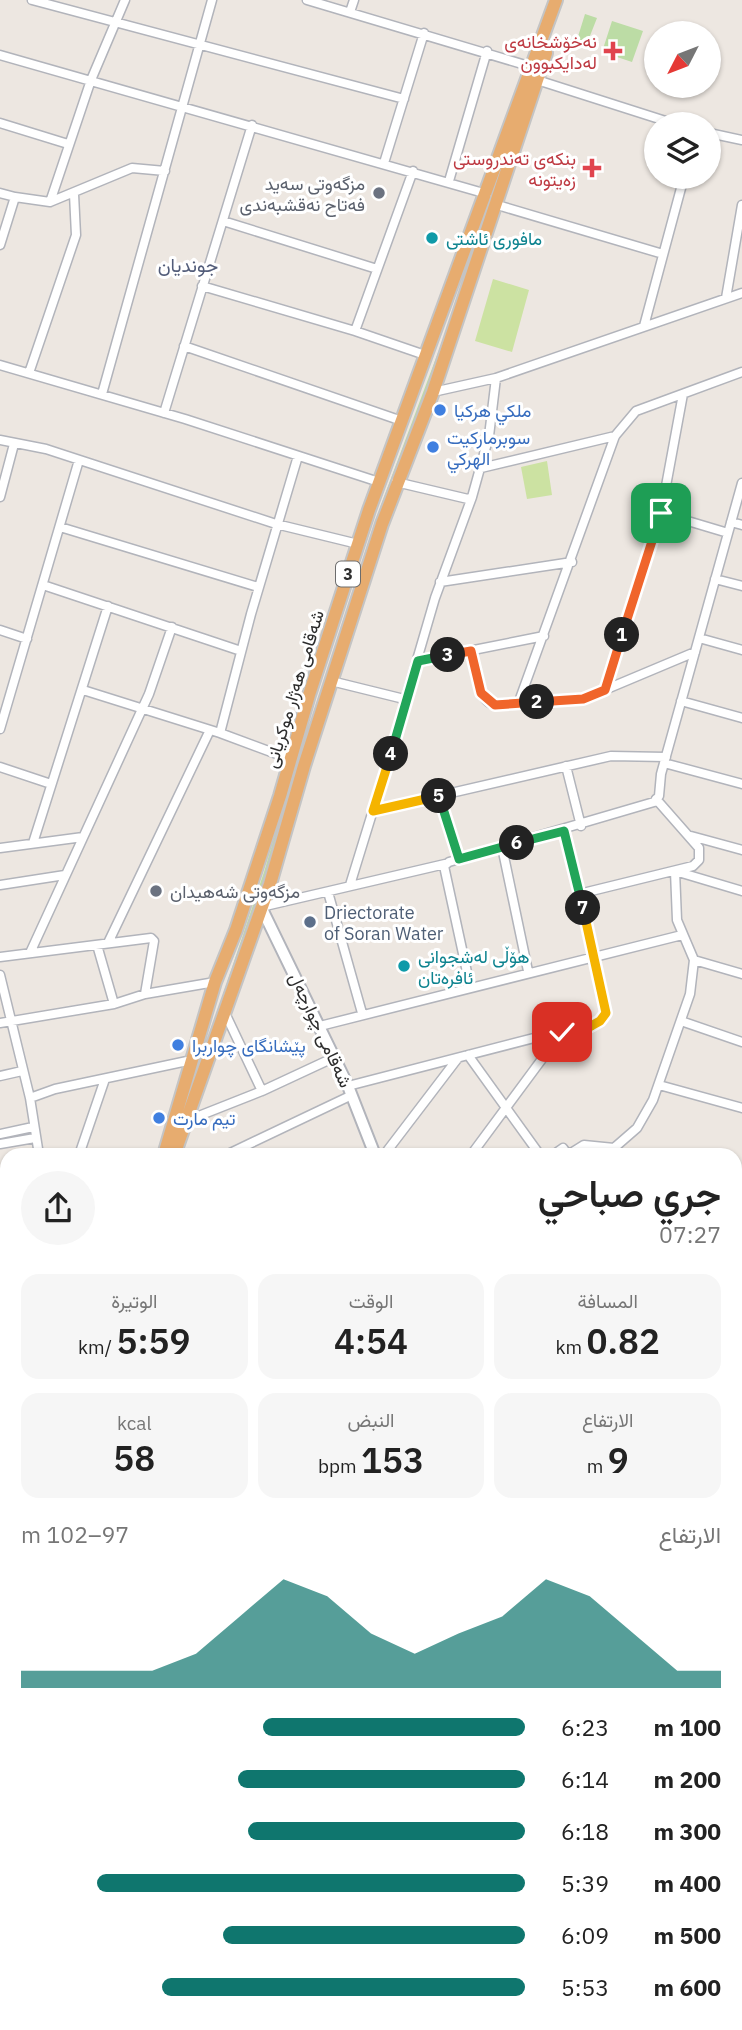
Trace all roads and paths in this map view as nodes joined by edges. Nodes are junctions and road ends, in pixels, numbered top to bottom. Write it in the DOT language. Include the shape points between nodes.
graph roads {
  1 [pos="32,0"];
  2 [pos="125,0"];
  3 [pos="212,0"];
  4 [pos="307,0"];
  5 [pos="354,0"];
  6 [pos="556,0"];
  7 [pos="564,0"];
  8 [pos="350,12"];
  9 [pos="117,20"];
  10 [pos="424,33"];
  11 [pos="200,44"];
  12 [pos="487,51"];
  13 [pos="0,55"];
  14 [pos="532,66"];
  15 [pos="91,80"];
  16 [pos="537,80"];
  17 [pos="404,99"];
  18 [pos="183,106"];
  19 [pos="644,114"];
  20 [pos="0,123"];
  21 [pos="252,125"];
  22 [pos="721,136"];
  23 [pos="742,140"];
  24 [pos="68,144"];
  25 [pos="384,163"];
  26 [pos="165,171"];
  27 [pos="413,171"];
  28 [pos="449,181"];
  29 [pos="681,189"];
  30 [pos="0,194"];
  31 [pos="74,194"];
  32 [pos="15,197"];
  33 [pos="490,199"];
  34 [pos="50,202"];
  35 [pos="742,205"];
  36 [pos="223,221"];
  37 [pos="0,245"];
  38 [pos="464,254"];
  39 [pos="663,254"];
  40 [pos="478,258"];
  41 [pos="377,269"];
  42 [pos="202,286"];
  43 [pos="742,293"];
  44 [pos="726,298"];
  45 [pos="644,326"];
  46 [pos="355,331"];
  47 [pos="184,346"];
  48 [pos="425,355"];
  49 [pos="0,365"];
  50 [pos="742,372"];
  51 [pos="29,373"];
  52 [pos="496,378"];
  53 [pos="433,392"];
  54 [pos="102,394"];
  55 [pos="683,394"];
  56 [pos="164,413"];
  57 [pos="402,421"];
  58 [pos="615,436"];
  59 [pos="0,440"];
  60 [pos="13,444"];
  61 [pos="298,456"];
  62 [pos="79,460"];
  63 [pos="481,468"];
  64 [pos="379,482"];
  65 [pos="396,482"];
  66 [pos="742,483"];
  67 [pos="472,497"];
  68 [pos="0,498"];
  69 [pos="661,513"];
  70 [pos="731,522"];
  71 [pos="276,524"];
  72 [pos="742,525"];
  73 [pos="60,527"];
  74 [pos="728,533"];
  75 [pos="358,544"];
  76 [pos="572,562"];
  77 [pos="715,579"];
  78 [pos="440,582"];
  79 [pos="43,585"];
  80 [pos="742,586"];
  81 [pos="258,587"];
  82 [pos="108,606"];
  83 [pos="172,627"];
  84 [pos="0,630"];
  85 [pos="544,636"];
  86 [pos="699,638"];
  87 [pos="27,639"];
  88 [pos="742,650"];
  89 [pos="241,651"];
  90 [pos="471,651"];
  91 [pos="695,652"];
  92 [pos="418,661"];
  93 [pos="331,681"];
  94 [pos="83,690"];
  95 [pos="605,690"];
  96 [pos="309,695"];
  97 [pos="4,697"];
  98 [pos="325,699"];
  99 [pos="405,701"];
  100 [pos="681,701"];
  101 [pos="518,704"];
  102 [pos="142,710"];
  103 [pos="742,718"];
  104 [pos="0,729"];
  105 [pos="210,730"];
  106 [pos="220,733"];
  107 [pos="290,759"];
  108 [pos="665,760"];
  109 [pos="566,766"];
  110 [pos="0,767"];
  111 [pos="51,784"];
  112 [pos="742,784"];
  113 [pos="440,796"];
  114 [pos="656,799"];
  115 [pos="373,811"];
  116 [pos="581,826"];
  117 [pos="564,831"];
  118 [pos="690,836"];
  119 [pos="83,837"];
  120 [pos="33,843"];
  121 [pos="502,847"];
  122 [pos="0,848"];
  123 [pos="742,850"];
  124 [pos="459,859"];
  125 [pos="445,864"];
  126 [pos="675,871"];
  127 [pos="65,875"];
  128 [pos="0,884"];
  129 [pos="350,885"];
  130 [pos="742,891"];
  131 [pos="328,892"];
  132 [pos="579,894"];
  133 [pos="261,907"];
  134 [pos="682,934"];
  135 [pos="108,943"];
  136 [pos="97,945"];
  137 [pos="30,953"];
  138 [pos="594,955"];
  139 [pos="0,957"];
  140 [pos="694,960"];
  141 [pos="528,971"];
  142 [pos="742,974"];
  143 [pos="0,975"];
  144 [pos="215,982"];
  145 [pos="470,986"];
  146 [pos="145,994"];
  147 [pos="114,1004"];
  148 [pos="225,1013"];
  149 [pos="362,1013"];
  150 [pos="12,1021"];
  151 [pos="681,1021"];
  152 [pos="0,1023"];
  153 [pos="320,1026"];
  154 [pos="562,1032"];
  155 [pos="742,1042"];
  156 [pos="468,1055"];
  157 [pos="335,1057"];
  158 [pos="458,1058"];
  159 [pos="192,1060"];
  160 [pos="22,1071"];
  161 [pos="0,1076"];
  162 [pos="105,1079"];
  163 [pos="659,1085"];
  164 [pos="350,1090"];
  165 [pos="262,1091"];
  166 [pos="30,1098"];
  167 [pos="504,1108"];
  168 [pos="742,1108"];
  169 [pos="186,1121"];
  170 [pos="33,1127"];
  171 [pos="0,1134"];
  172 [pos="35,1138"];
  173 [pos="0,1144"];
  174 [pos="37,1148"];
  175 [pos="81,1148"];
  176 [pos="166,1148"];
  177 [pos="176,1148"];
  178 [pos="239,1148"];
  179 [pos="372,1148"];
  180 [pos="389,1148"];
  181 [pos="476,1148"];
  182 [pos="535,1148"];
  183 [pos="620,1148"];
  1 -- 9 [label="street"];
  2 -- 9 [label="street"];
  3 -- 11 [label="street"];
  4 -- 8 [label="street"];
  5 -- 8 [label="street"];
  6 -- 14 [label="highway, شەقامی ھەژار موکریانی / 3"];
  7 -- 16 [label="highway, شەقامی ھەژار موکریانی / 3"];
  8 -- 10 [label="street"];
  9 -- 11 [label="street"];
  9 -- 15 [label="street"];
  10 -- 12 [label="street"];
  10 -- 17 [label="street"];
  11 -- 17 [label="street"];
  11 -- 18 [label="street"];
  12 -- 14 [label="street"];
  12 -- 28 [label="street"];
  13 -- 15 [label="street"];
  14 -- 33 [label="highway, شەقامی ھەژار موکریانی / 3"];
  15 -- 18 [label="street"];
  15 -- 24 [label="street"];
  16 -- 19 [label="street"];
  16 -- 33 [label="highway, شەقامی ھەژار موکریانی / 3"];
  17 -- 25 [label="street"];
  18 -- 21 [label="street"];
  18 -- 26 [label="street"];
  20 -- 24 [label="street"];
  21 -- 25 [label="street"];
  21 -- 36 [label="street"];
  22 -- 23 [label="street"];
  24 -- 34 [label="street"];
  25 -- 27 [label="street"];
  26 -- 31 [label="street" via="132,168"];
  26 -- 54 [label="street"];
  27 -- 28 [label="street"];
  27 -- 41 [label="street"];
  28 -- 33 [label="street"];
  29 -- 39 [label="street"];
  30 -- 32 [label="street"];
  31 -- 34 [label="street"];
  31 -- 51 [label="street" via="76,235"];
  32 -- 34 [label="street"];
  32 -- 37 [label="street"];
  33 -- 38 [label="highway, شەقامی ھەژار موکریانی / 3"];
  33 -- 39 [label="street"];
  33 -- 40 [label="highway, شەقامی ھەژار موکریانی / 3"];
  35 -- 44 [label="street"];
  36 -- 41 [label="street"];
  36 -- 42 [label="street"];
  38 -- 40 [label="highway"];
  38 -- 48 [label="highway, شەقامی ھەژار موکریانی / 3"];
  39 -- 45 [label="street"];
  40 -- 53 [label="highway, شەقامی ھەژار موکریانی / 3"];
  41 -- 46 [label="street"];
  42 -- 46 [label="street"];
  42 -- 47 [label="street"];
  43 -- 44 [label="street"];
  44 -- 45 [label="street"];
  45 -- 52 [label="street"];
  46 -- 48 [label="street"];
  47 -- 56 [label="street"];
  47 -- 57 [label="street"];
  48 -- 57 [label="highway, شەقامی ھەژار موکریانی / 3"];
  49 -- 51 [label="street"];
  50 -- 55 [label="street"];
  51 -- 54 [label="street"];
  52 -- 53 [label="street"];
  52 -- 63 [label="street"];
  53 -- 65 [label="highway, شەقامی ھەژار موکریانی / 3"];
  54 -- 56 [label="street"];
  55 -- 58 [label="street" via="636,411"];
  55 -- 69 [label="street"];
  56 -- 61 [label="street"];
  57 -- 64 [label="highway, شەقامی ھەژار موکریانی / 3"];
  58 -- 63 [label="street"];
  58 -- 76 [label="street"];
  59 -- 60 [label="street"];
  60 -- 62 [label="street"];
  60 -- 68 [label="street"];
  61 -- 64 [label="street"];
  61 -- 71 [label="street"];
  62 -- 71 [label="street"];
  62 -- 73 [label="street"];
  63 -- 67 [label="street"];
  64 -- 75 [label="highway, شەقامی ھەژار موکریانی / 3"];
  65 -- 67 [label="street"];
  65 -- 93 [label="highway, شەقامی ھەژار موکریانی / 3"];
  66 -- 70 [label="street"];
  67 -- 78 [label="street"];
  69 -- 74 [label="street"];
  69 -- 95 [label="street"];
  70 -- 72 [label="street"];
  70 -- 74 [label="street"];
  71 -- 75 [label="street"];
  71 -- 81 [label="street"];
  73 -- 79 [label="street"];
  73 -- 81 [label="street"];
  74 -- 77 [label="street"];
  75 -- 96 [label="highway, شەقامی ھەژار موکریانی / 3"];
  76 -- 78 [label="street"];
  76 -- 85 [label="street"];
  77 -- 80 [label="street"];
  77 -- 86 [label="street"];
  78 -- 92 [label="street"];
  79 -- 82 [label="street"];
  79 -- 87 [label="street"];
  81 -- 89 [label="street"];
  82 -- 83 [label="street"];
  82 -- 94 [label="street"];
  83 -- 89 [label="street"];
  83 -- 102 [label="street"];
  84 -- 87 [label="street"];
  85 -- 90 [label="street"];
  85 -- 101 [label="street"];
  86 -- 88 [label="street"];
  86 -- 91 [label="street"];
  87 -- 97 [label="street"];
  89 -- 106 [label="street"];
  90 -- 92 [label="street"];
  90 -- 101 [label="street" via="487,701"];
  91 -- 95 [label="street"];
  91 -- 100 [label="street"];
  92 -- 99 [label="street"];
  93 -- 98 [label="highway, شەقامی ھەژار موکریانی / 3"];
  93 -- 99 [label="street"];
  94 -- 102 [label="street"];
  94 -- 111 [label="street"];
  95 -- 101 [label="street" via="583,699"];
  96 -- 98 [label="highway"];
  96 -- 107 [label="highway, شەقامی ھەژار موکریانی / 3"];
  97 -- 104 [label="street"];
  98 -- 133 [label="highway, شەقامی ھەژار موکریانی / 3"];
  99 -- 115 [label="street"];
  100 -- 103 [label="street"];
  100 -- 108 [label="street"];
  102 -- 105 [label="street"];
  102 -- 119 [label="street"];
  105 -- 106 [label="street"];
  105 -- 135 [label="street"];
  106 -- 107 [label="street"];
  107 -- 144 [label="highway, شەقامی ھەژار موکریانی / 3"];
  108 -- 109 [label="street" via="611,756"];
  108 -- 112 [label="street"];
  108 -- 114 [label="street"];
  109 -- 113 [label="street"];
  109 -- 116 [label="street"];
  110 -- 111 [label="street"];
  111 -- 120 [label="street"];
  113 -- 115 [label="street"];
  113 -- 124 [label="street"];
  114 -- 116 [label="street"];
  114 -- 118 [label="street"];
  115 -- 129 [label="street"];
  116 -- 117 [label="street"];
  117 -- 121 [label="street"];
  117 -- 132 [label="street"];
  118 -- 123 [label="street"];
  118 -- 126 [label="street" via="699,848 699,860"];
  119 -- 120 [label="street"];
  119 -- 127 [label="street"];
  120 -- 122 [label="street"];
  121 -- 124 [label="street"];
  121 -- 141 [label="street"];
  124 -- 125 [label="street"];
  125 -- 129 [label="street"];
  125 -- 145 [label="street"];
  126 -- 130 [label="street"];
  126 -- 132 [label="street"];
  126 -- 134 [label="street" via="674,894"];
  127 -- 128 [label="street"];
  127 -- 137 [label="street"];
  129 -- 131 [label="street"];
  131 -- 133 [label="street"];
  131 -- 149 [label="street"];
  132 -- 138 [label="street"];
  133 -- 148 [label="highway, شەقامی ھەژار موکریانی / 3"];
  133 -- 153 [label="main road, شەقامی چوارچەل"];
  134 -- 138 [label="street"];
  134 -- 140 [label="street"];
  135 -- 136 [label="street"];
  135 -- 146 [label="street" via="153,939"];
  136 -- 137 [label="street"];
  136 -- 147 [label="street"];
  137 -- 139 [label="street"];
  138 -- 141 [label="street"];
  138 -- 154 [label="street" via="606,1013 592,1026"];
  140 -- 142 [label="street"];
  140 -- 151 [label="street"];
  141 -- 145 [label="street"];
  143 -- 150 [label="street"];
  144 -- 146 [label="street"];
  144 -- 159 [label="highway, شەقامی ھەژار موکریانی / 3"];
  145 -- 149 [label="street"];
  146 -- 147 [label="street"];
  147 -- 150 [label="street"];
  148 -- 165 [label="street"];
  148 -- 169 [label="highway, شەقامی ھەژار موکریانی / 3"];
  149 -- 153 [label="street"];
  150 -- 152 [label="street"];
  150 -- 160 [label="street"];
  151 -- 155 [label="street"];
  151 -- 163 [label="street"];
  153 -- 157 [label="main road, شەقامی چوارچەل"];
  154 -- 156 [label="street"];
  154 -- 167 [label="street"];
  156 -- 158 [label="street"];
  156 -- 167 [label="street"];
  157 -- 164 [label="main road, شەقامی چوارچەل"];
  157 -- 165 [label="street"];
  158 -- 164 [label="street"];
  158 -- 180 [label="street"];
  159 -- 162 [label="street"];
  159 -- 176 [label="highway, شەقامی ھەژار موکریانی / 3"];
  160 -- 161 [label="street"];
  160 -- 166 [label="street"];
  162 -- 166 [label="street"];
  162 -- 175 [label="street"];
  163 -- 168 [label="street"];
  163 -- 183 [label="street"];
  164 -- 178 [label="street"];
  164 -- 179 [label="main road, شەقامی چوارچەل"];
  165 -- 169 [label="street"];
  166 -- 170 [label="street"];
  167 -- 181 [label="street"];
  167 -- 182 [label="street"];
  169 -- 177 [label="highway, شەقامی ھەژار موکریانی / 3"];
  170 -- 171 [label="street"];
  170 -- 172 [label="street"];
  172 -- 173 [label="street"];
  172 -- 174 [label="street"];
}
